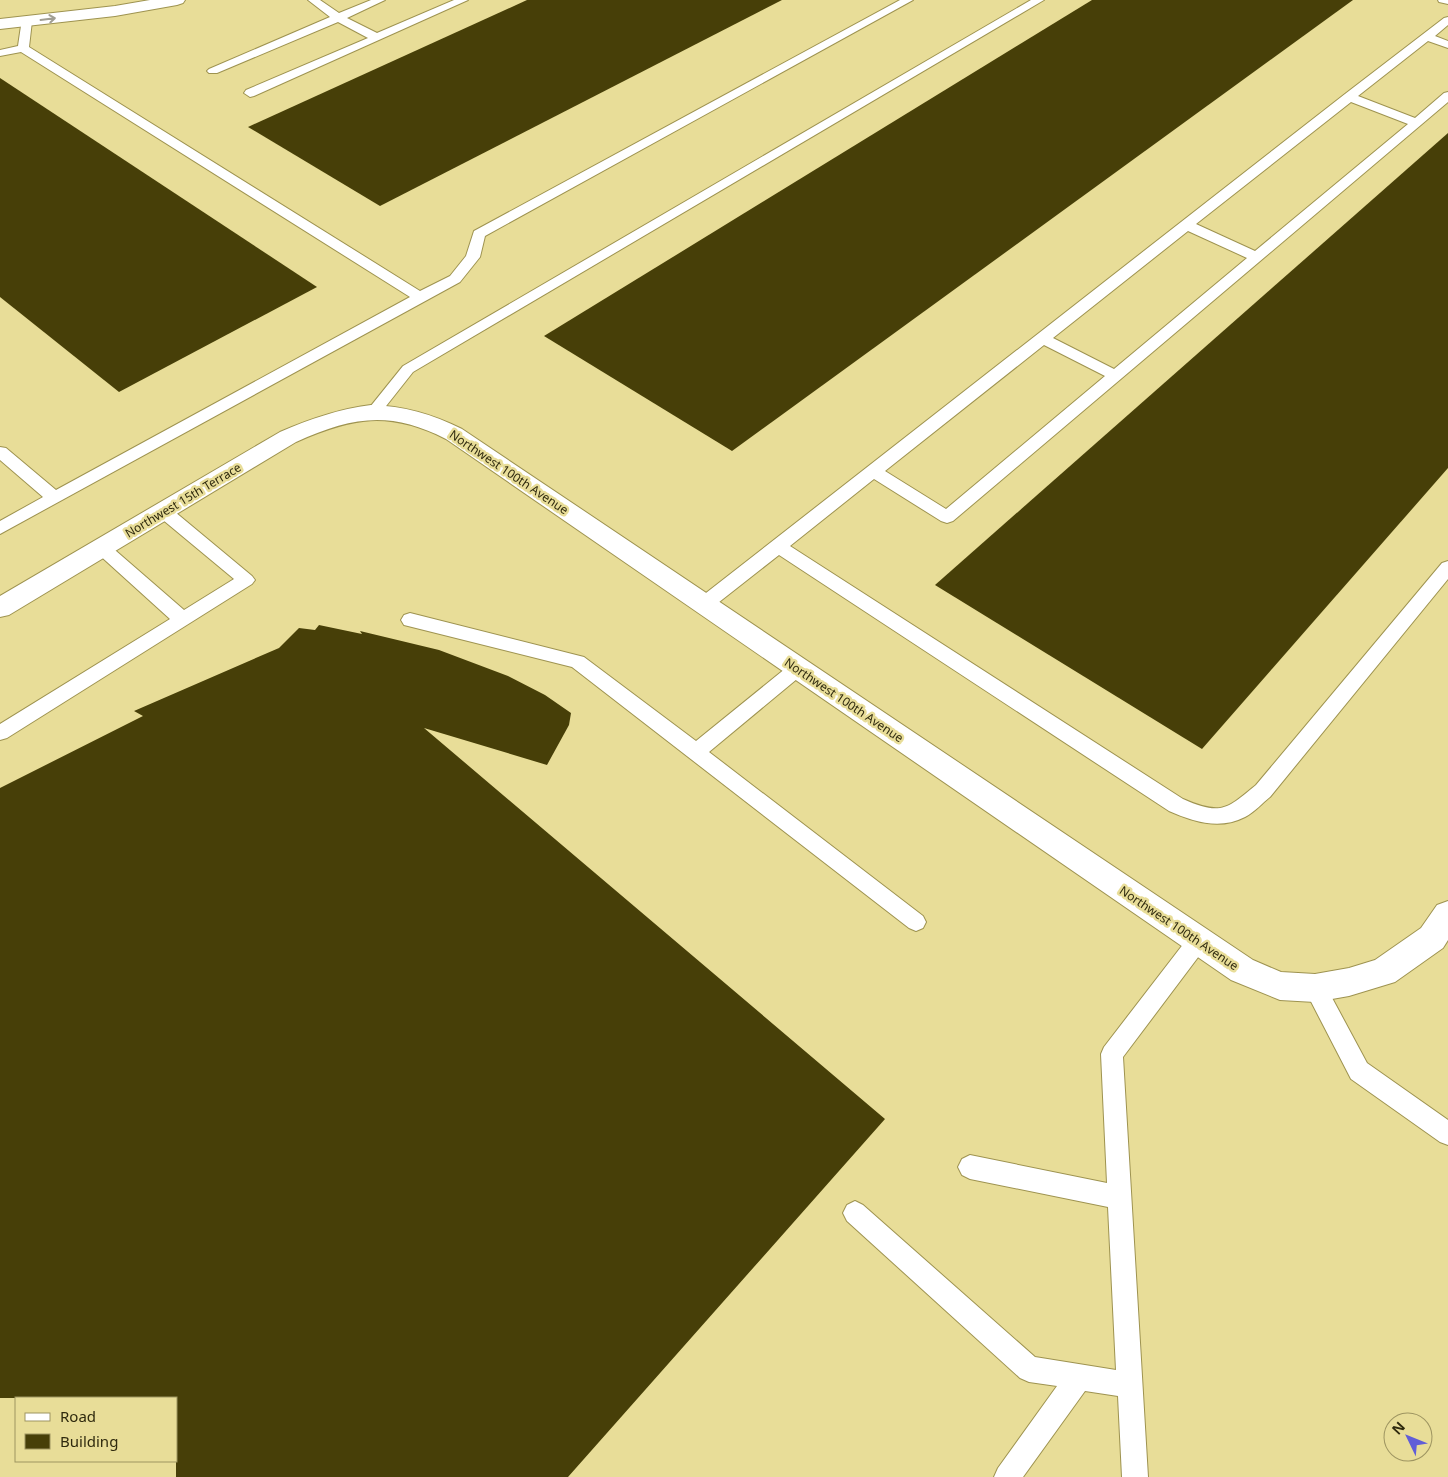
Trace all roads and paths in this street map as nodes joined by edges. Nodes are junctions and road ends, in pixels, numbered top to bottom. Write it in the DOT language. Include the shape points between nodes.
graph roads {
  1 [pos="177,0"];
  2 [pos="312,0"];
  3 [pos="380,0"];
  4 [pos="463,0"];
  5 [pos="908,0"];
  6 [pos="1039,0"];
  7 [pos="1444,0"];
  8 [pos="1448,2"];
  9 [pos="339,18"];
  10 [pos="1448,20"];
  11 [pos="26,22"];
  12 [pos="0,24"];
  13 [pos="1427,37"];
  14 [pos="377,38"];
  15 [pos="1448,45"];
  16 [pos="23,48"];
  17 [pos="0,53"];
  18 [pos="213,71"];
  19 [pos="250,93"];
  20 [pos="1448,96"];
  21 [pos="1349,97"];
  22 [pos="1417,122"];
  23 [pos="1187,225"];
  24 [pos="1257,257"];
  25 [pos="420,297"];
  26 [pos="1043,338"];
  27 [pos="1116,376"];
  28 [pos="374,412"];
  29 [pos="0,452"];
  30 [pos="874,471"];
  31 [pos="55,498"];
  32 [pos="163,511"];
  33 [pos="0,528"];
  34 [pos="778,546"];
  35 [pos="102,548"];
  36 [pos="1445,577"];
  37 [pos="703,605"];
  38 [pos="0,608"];
  39 [pos="183,620"];
  40 [pos="410,620"];
  41 [pos="797,668"];
  42 [pos="0,733"];
  43 [pos="696,752"];
  44 [pos="1448,914"];
  45 [pos="916,922"];
  46 [pos="1198,940"];
  47 [pos="1314,988"];
  48 [pos="1448,1134"];
  49 [pos="970,1167"];
  50 [pos="1120,1197"];
  51 [pos="855,1213"];
  52 [pos="1079,1377"];
  53 [pos="1130,1384"];
  54 [pos="1007,1477"];
  55 [pos="1135,1477"];
  11 -- 1 [label="street, one-way"];
  2 -- 9 [label="lane"];
  3 -- 9 [label="lane"];
  4 -- 14 [label="lane"];
  5 -- 25 [label="lane" via="479,234 473,257 455,280"];
  6 -- 28 [label="lane" via="408,369"];
  7 -- 8 [label="lane"];
  9 -- 14 [label="lane"];
  9 -- 18 [label="lane"];
  10 -- 13 [label="lane"];
  11 -- 12 [label="street"];
  11 -- 16 [label="lane"];
  13 -- 15 [label="lane"];
  13 -- 21 [label="lane"];
  14 -- 19 [label="lane"];
  16 -- 17 [label="lane"];
  16 -- 25 [label="lane"];
  20 -- 22 [label="lane"];
  21 -- 22 [label="lane"];
  21 -- 23 [label="lane"];
  22 -- 24 [label="lane"];
  23 -- 24 [label="lane"];
  23 -- 26 [label="lane"];
  24 -- 27 [label="lane"];
  25 -- 31 [label="lane"];
  26 -- 27 [label="lane"];
  26 -- 30 [label="lane"];
  27 -- 30 [label="lane" via="947,517"];
  28 -- 32 [label="street, Northwest 15th Terrace" via="334,418 288,437"];
  28 -- 37 [label="street, Northwest 100th Avenue" via="412,416 436,424"];
  29 -- 31 [label="lane"];
  30 -- 34 [label="lane"];
  31 -- 33 [label="lane"];
  32 -- 35 [label="street, Northwest 15th Terrace"];
  32 -- 39 [label="lane" via="246,580"];
  34 -- 36 [label="lane" via="1176,805 1194,814 1216,817 1239,811 1263,791"];
  34 -- 37 [label="lane"];
  35 -- 38 [label="street, Northwest 15th Terrace"];
  35 -- 39 [label="lane"];
  37 -- 41 [label="street, Northwest 100th Avenue"];
  39 -- 42 [label="lane"];
  40 -- 43 [label="lane" via="578,662"];
  41 -- 43 [label="lane"];
  41 -- 46 [label="street, Northwest 100th Avenue"];
  43 -- 45 [label="lane"];
  44 -- 47 [label="street, Northwest 100th Avenue" via="1432,938 1384,972"];
  46 -- 47 [label="street, Northwest 100th Avenue" via="1242,970 1280,986"];
  46 -- 50 [label="lane" via="1112,1054"];
  47 -- 48 [label="lane" via="1358,1071"];
  49 -- 50 [label="lane"];
  50 -- 53 [label="lane"];
  51 -- 52 [label="lane" via="1029,1369"];
  52 -- 53 [label="lane"];
  52 -- 54 [label="lane"];
  53 -- 55 [label="lane"];
}
